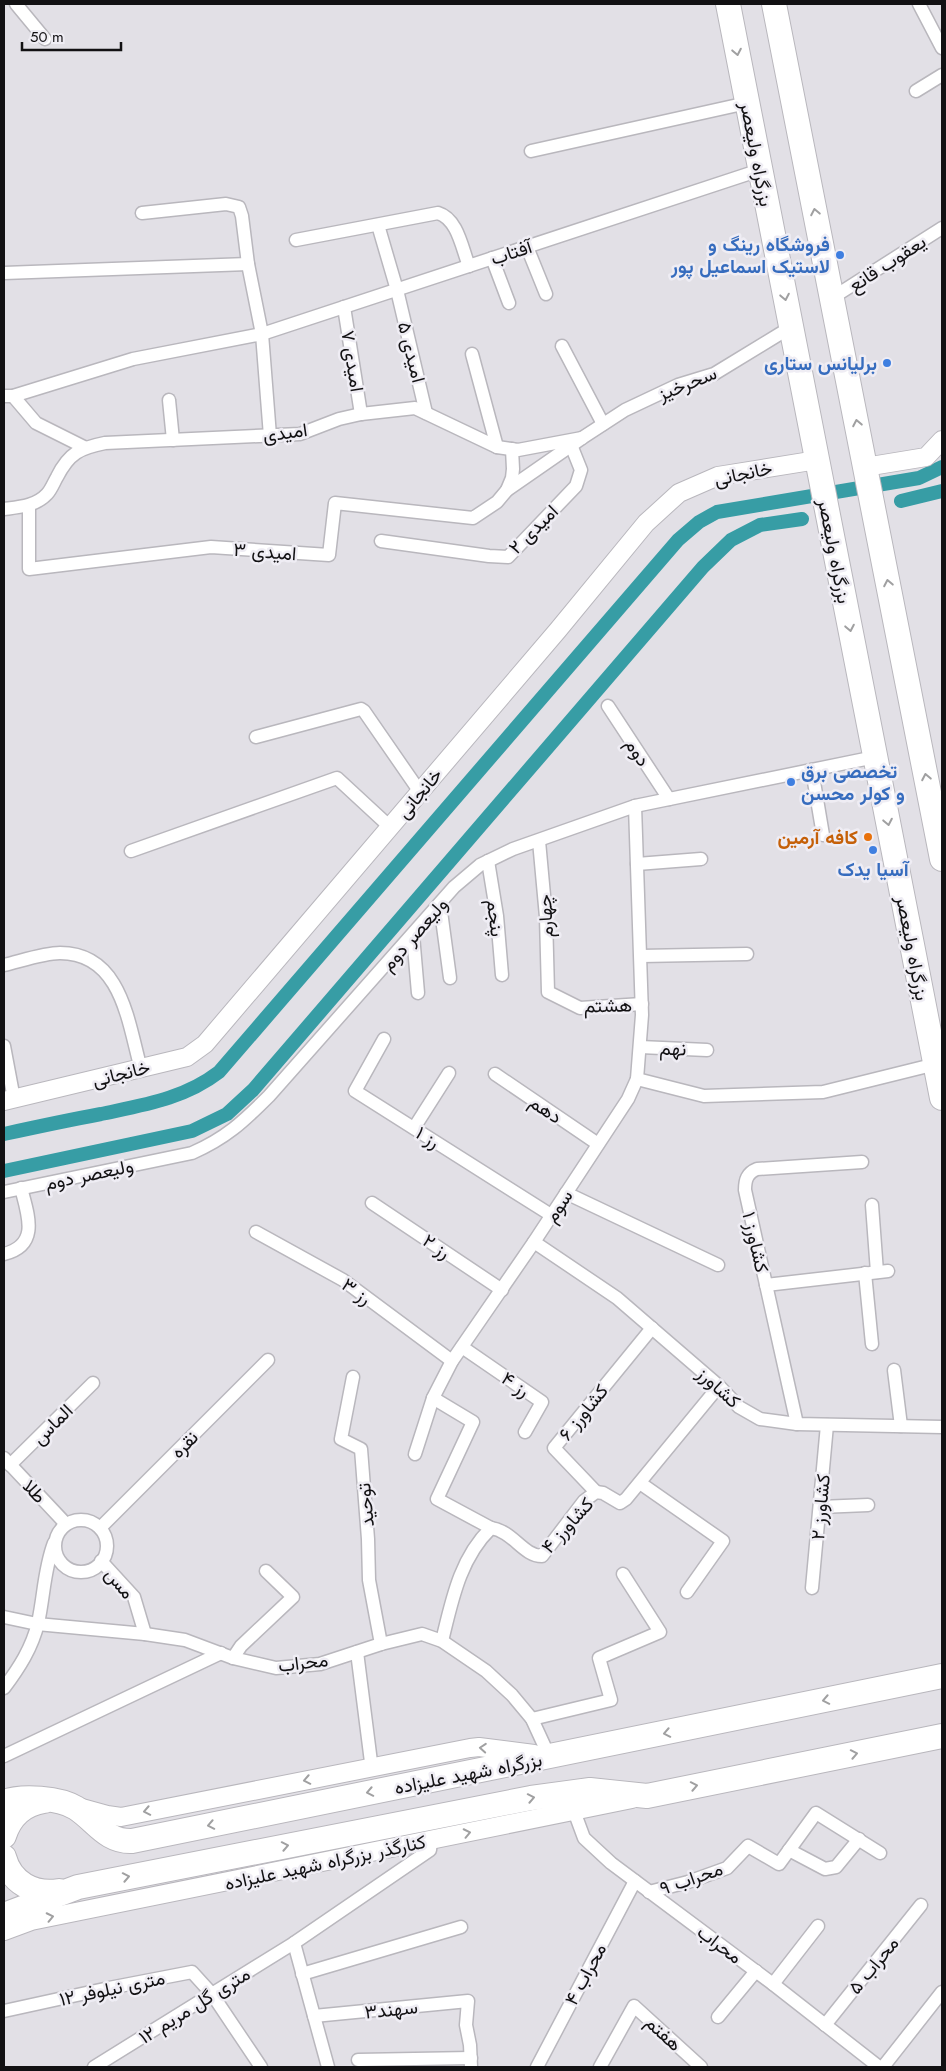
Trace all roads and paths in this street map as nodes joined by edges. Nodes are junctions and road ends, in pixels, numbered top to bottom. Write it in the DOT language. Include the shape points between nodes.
graph roads {
  1 [pos="16,4"];
  2 [pos="728,4"];
  3 [pos="774,4"];
  4 [pos="918,4"];
  5 [pos="45,39"];
  6 [pos="942,48"];
  7 [pos="942,75"];
  8 [pos="916,91"];
  9 [pos="748,103"];
  10 [pos="531,151"];
  11 [pos="760,170"];
  12 [pos="142,213"];
  13 [pos="378,225"];
  14 [pos="942,228"];
  15 [pos="296,240"];
  16 [pos="527,247"];
  17 [pos="492,258"];
  18 [pos="248,264"];
  19 [pos="469,266"];
  20 [pos="4,272"];
  21 [pos="397,290"];
  22 [pos="546,294"];
  23 [pos="832,298"];
  24 [pos="509,303"];
  25 [pos="344,307"];
  26 [pos="791,327"];
  27 [pos="262,334"];
  28 [pos="562,346"];
  29 [pos="472,354"];
  30 [pos="9,396"];
  31 [pos="170,400"];
  32 [pos="426,413"];
  33 [pos="361,414"];
  34 [pos="603,424"];
  35 [pos="270,436"];
  36 [pos="582,438"];
  37 [pos="172,440"];
  38 [pos="942,440"];
  39 [pos="571,446"];
  40 [pos="84,447"];
  41 [pos="498,447"];
  42 [pos="512,449"];
  43 [pos="817,460"];
  44 [pos="865,467"];
  45 [pos="507,490"];
  46 [pos="29,506"];
  47 [pos="4,510"];
  48 [pos="381,541"];
  49 [pos="608,706"];
  50 [pos="256,737"];
  51 [pos="876,757"];
  52 [pos="812,770"];
  53 [pos="420,792"];
  54 [pos="669,799"];
  55 [pos="635,806"];
  56 [pos="390,827"];
  57 [pos="823,835"];
  58 [pos="539,841"];
  59 [pos="131,850"];
  60 [pos="701,859"];
  61 [pos="942,859"];
  62 [pos="488,861"];
  63 [pos="637,864"];
  64 [pos="440,904"];
  65 [pos="413,935"];
  66 [pos="747,954"];
  67 [pos="641,956"];
  68 [pos="4,965"];
  69 [pos="502,975"];
  70 [pos="450,978"];
  71 [pos="548,992"];
  72 [pos="418,993"];
  73 [pos="642,1004"];
  74 [pos="384,1040"];
  75 [pos="4,1046"];
  76 [pos="640,1047"];
  77 [pos="707,1050"];
  78 [pos="936,1064"];
  79 [pos="141,1069"];
  80 [pos="449,1073"];
  81 [pos="495,1074"];
  82 [pos="637,1079"];
  83 [pos="942,1098"];
  84 [pos="9,1100"];
  85 [pos="414,1128"];
  86 [pos="598,1144"];
  87 [pos="862,1162"];
  88 [pos="21,1188"];
  89 [pos="4,1192"];
  90 [pos="566,1193"];
  91 [pos="372,1203"];
  92 [pos="872,1205"];
  93 [pos="551,1215"];
  94 [pos="256,1232"];
  95 [pos="534,1242"];
  96 [pos="4,1254"];
  97 [pos="718,1265"];
  98 [pos="876,1272"];
  99 [pos="766,1284"];
  100 [pos="502,1290"];
  101 [pos="652,1328"];
  102 [pos="872,1344"];
  103 [pos="462,1347"];
  104 [pos="268,1360"];
  105 [pos="452,1361"];
  106 [pos="894,1370"];
  107 [pos="353,1377"];
  108 [pos="93,1383"];
  109 [pos="719,1386"];
  110 [pos="433,1398"];
  111 [pos="797,1424"];
  112 [pos="827,1425"];
  113 [pos="901,1426"];
  114 [pos="942,1427"];
  115 [pos="525,1432"];
  116 [pos="415,1454"];
  117 [pos="7,1461"];
  118 [pos="640,1483"];
  119 [pos="596,1492"];
  120 [pos="868,1505"];
  121 [pos="820,1507"];
  122 [pos="66,1524"];
  123 [pos="100,1528"];
  124 [pos="491,1528"];
  125 [pos="56,1538"];
  126 [pos="101,1561"];
  127 [pos="266,1571"];
  128 [pos="623,1574"];
  129 [pos="812,1588"];
  130 [pos="687,1592"];
  131 [pos="4,1616"];
  132 [pos="37,1624"];
  133 [pos="145,1634"];
  134 [pos="442,1641"];
  135 [pos="381,1644"];
  136 [pos="357,1652"];
  137 [pos="221,1653"];
  138 [pos="233,1658"];
  139 [pos="942,1676"];
  140 [pos="4,1688"];
  141 [pos="942,1691"];
  142 [pos="862,1693"];
  143 [pos="532,1719"];
  144 [pos="942,1736"];
  145 [pos="4,1756"];
  146 [pos="549,1756"];
  147 [pos="371,1762"];
  148 [pos="646,1796"];
  149 [pos="4,1802"];
  150 [pos="57,1802"];
  151 [pos="574,1811"];
  152 [pos="4,1836"];
  153 [pos="859,1839"];
  154 [pos="431,1840"];
  155 [pos="789,1850"];
  156 [pos="880,1853"];
  157 [pos="4,1858"];
  158 [pos="635,1881"];
  159 [pos="78,1887"];
  160 [pos="649,1892"];
  161 [pos="921,1905"];
  162 [pos="4,1915"];
  163 [pos="461,1926"];
  164 [pos="818,1926"];
  165 [pos="4,1932"];
  166 [pos="294,1943"];
  167 [pos="756,1971"];
  168 [pos="302,1974"];
  169 [pos="773,1984"];
  170 [pos="942,1992"];
  171 [pos="212,1994"];
  172 [pos="4,2011"];
  173 [pos="314,2016"];
  174 [pos="718,2017"];
  175 [pos="825,2025"];
  176 [pos="358,2060"];
  177 [pos="471,2062"];
  178 [pos="94,2067"];
  179 [pos="261,2067"];
  180 [pos="328,2067"];
  181 [pos="537,2067"];
  182 [pos="600,2067"];
  183 [pos="701,2067"];
  184 [pos="879,2067"];
  185 [pos="883,2067"];
  1 -- 5 [label="street"];
  2 -- 9 [label="highway, بزرگراه ولیعصر, one-way"];
  23 -- 3 [label="highway, one-way"];
  4 -- 6 [label="street"];
  7 -- 8 [label="street"];
  9 -- 10 [label="street"];
  9 -- 11 [label="highway, بزرگراه ولیعصر"];
  11 -- 16 [label="street, آفتاب"];
  11 -- 26 [label="highway, بزرگراه ولیعصر, one-way"];
  12 -- 18 [label="street" via="226,204 239,207"];
  13 -- 15 [label="street"];
  13 -- 19 [label="street" via="444,215 453,224"];
  13 -- 21 [label="street, امیدی ۵"];
  14 -- 23 [label="street, یعقوب قانع"];
  16 -- 17 [label="street, آفتاب"];
  16 -- 22 [label="street"];
  17 -- 19 [label="street, آفتاب"];
  17 -- 24 [label="street"];
  18 -- 20 [label="street"];
  18 -- 27 [label="street"];
  19 -- 21 [label="street, آفتاب"];
  21 -- 25 [label="street, آفتاب"];
  21 -- 32 [label="street, امیدی ۵"];
  44 -- 23 [label="highway, one-way"];
  25 -- 27 [label="street, آفتاب"];
  25 -- 33 [label="street, امیدی ۷"];
  26 -- 34 [label="street, سحرخیز" via="714,374 678,385"];
  26 -- 43 [label="highway, بزرگراه ولیعصر"];
  27 -- 30 [label="street, آفتاب" via="133,359"];
  27 -- 35 [label="street"];
  28 -- 34 [label="street"];
  29 -- 41 [label="street"];
  30 -- 40 [label="street" via="36,423"];
  31 -- 37 [label="street"];
  32 -- 33 [label="street, امیدی" via="415,408"];
  32 -- 41 [label="street, امیدی"];
  33 -- 35 [label="street, امیدی" via="300,434"];
  34 -- 36 [label="street, سحرخیز"];
  35 -- 37 [label="street, امیدی"];
  36 -- 39 [label="street, امیدی ۳"];
  36 -- 42 [label="street, امیدی"];
  37 -- 40 [label="street, امیدی"];
  38 -- 44 [label="main road" via="926,457"];
  39 -- 45 [label="street, امیدی ۳"];
  39 -- 48 [label="street, امیدی ۲" via="581,470 576,486 508,557"];
  40 -- 46 [label="street" via="73,454 48,494"];
  41 -- 42 [label="street, امیدی"];
  42 -- 45 [label="street" via="512,478"];
  43 -- 51 [label="highway, بزرگراه ولیعصر, one-way"];
  43 -- 53 [label="main road, خانجانی" via="718,476 679,493 646,523"];
  61 -- 44 [label="highway, one-way"];
  45 -- 46 [label="street, امیدی ۳" via="497,502 473,518 335,503 329,555 211,547 29,569"];
  46 -- 47 [label="street"];
  49 -- 54 [label="street, دوم"];
  50 -- 53 [label="street" via="361,709"];
  51 -- 52 [label="street, ولیعصر دوم"];
  51 -- 78 [label="highway, بزرگراه ولیعصر, one-way"];
  52 -- 54 [label="street, ولیعصر دوم"];
  52 -- 57 [label="street"];
  53 -- 56 [label="main road, خانجانی"];
  54 -- 55 [label="street, ولیعصر دوم"];
  55 -- 58 [label="street, ولیعصر دوم"];
  55 -- 63 [label="street, سوم"];
  56 -- 59 [label="street" via="337,778"];
  56 -- 79 [label="main road, خانجانی" via="205,1044 187,1057"];
  58 -- 62 [label="street, ولیعصر دوم"];
  58 -- 71 [label="street, چهارم"];
  60 -- 63 [label="street"];
  62 -- 64 [label="street, ولیعصر دوم" via="454,887"];
  62 -- 69 [label="street, پنجم"];
  63 -- 67 [label="street, سوم"];
  64 -- 65 [label="street, ولیعصر دوم"];
  64 -- 70 [label="street"];
  65 -- 72 [label="street"];
  65 -- 88 [label="street, ولیعصر دوم" via="269,1096 236,1128 214,1143 192,1153"];
  66 -- 67 [label="street"];
  67 -- 73 [label="street, سوم"];
  68 -- 79 [label="street" via="59,952 81,954 97,963 119,992"];
  71 -- 73 [label="street, هشتم" via="580,1008"];
  73 -- 76 [label="street, سوم"];
  74 -- 85 [label="street, رز ۱" via="355,1091"];
  75 -- 84 [label="street"];
  76 -- 77 [label="street, نهم"];
  76 -- 82 [label="street, سوم"];
  78 -- 82 [label="street" via="823,1092 704,1096"];
  78 -- 83 [label="highway, بزرگراه ولیعصر"];
  79 -- 84 [label="main road, خانجانی"];
  80 -- 85 [label="street"];
  81 -- 86 [label="street, دهم"];
  82 -- 86 [label="street, سوم" via="628,1099"];
  85 -- 93 [label="street, رز ۱"];
  86 -- 90 [label="street, سوم"];
  87 -- 99 [label="street, کشاورز ۱" via="750,1172 744,1182 745,1190"];
  88 -- 89 [label="street, ولیعصر دوم"];
  88 -- 96 [label="street" via="29,1220 28,1234 25,1243"];
  90 -- 93 [label="street, سوم"];
  90 -- 97 [label="street"];
  91 -- 100 [label="street, رز ۲"];
  92 -- 98 [label="street"];
  93 -- 95 [label="street, سوم"];
  94 -- 105 [label="street, رز ۳" via="343,1280"];
  95 -- 100 [label="street, سوم"];
  95 -- 101 [label="street, کشاورز" via="617,1298"];
  98 -- 99 [label="street"];
  98 -- 102 [label="street"];
  99 -- 111 [label="street, کشاورز ۱"];
  100 -- 103 [label="street, سوم"];
  101 -- 109 [label="street, کشاورز"];
  101 -- 119 [label="street, کشاورز ۶" via="554,1448"];
  103 -- 105 [label="street, سوم"];
  103 -- 115 [label="street, رز ۴" via="542,1402"];
  104 -- 123 [label="street, نقره"];
  105 -- 110 [label="street, سوم"];
  106 -- 113 [label="street"];
  107 -- 135 [label="street, توحید" via="341,1439 361,1450 369,1580"];
  108 -- 117 [label="street, الماس"];
  109 -- 111 [label="street, کشاورز" via="739,1407 760,1419"];
  109 -- 118 [label="street, کشاورز ۴"];
  110 -- 116 [label="street, سوم"];
  110 -- 124 [label="street" via="473,1422 437,1499"];
  111 -- 112 [label="street, کشاورز"];
  112 -- 113 [label="street, کشاورز"];
  112 -- 121 [label="street, کشاورز ۲"];
  113 -- 114 [label="street, کشاورز"];
  117 -- 122 [label="street, طلا"];
  118 -- 119 [label="street, کشاورز ۴" via="620,1503"];
  118 -- 130 [label="street" via="723,1540"];
  119 -- 124 [label="street, کشاورز ۴" via="584,1501 542,1556 534,1556 506,1532"];
  120 -- 121 [label="street"];
  121 -- 129 [label="street, کشاورز ۲"];
  122 -- 123 [label="street" via="87,1521"];
  122 -- 125 [label="street"];
  123 -- 126 [label="street" via="106,1544"];
  124 -- 134 [label="street" via="470,1555 454,1591"];
  125 -- 126 [label="street" via="57,1556 69,1569 83,1572"];
  125 -- 132 [label="street" via="48,1558"];
  126 -- 133 [label="street, مس" via="134,1597"];
  127 -- 138 [label="street" via="293,1597 241,1646"];
  128 -- 143 [label="street" via="660,1632 599,1658 611,1700"];
  131 -- 132 [label="street, محراب"];
  132 -- 133 [label="street, محراب"];
  132 -- 140 [label="street" via="23,1663"];
  133 -- 137 [label="street, محراب" via="185,1640"];
  134 -- 135 [label="street, محراب" via="422,1634"];
  134 -- 143 [label="street, محراب" via="486,1671"];
  135 -- 136 [label="street, محراب"];
  136 -- 138 [label="street, محراب" via="320,1664 276,1668"];
  136 -- 147 [label="street"];
  137 -- 138 [label="street, محراب"];
  137 -- 145 [label="street"];
  139 -- 142 [label="highway, بزرگراه شهید علیزاده"];
  141 -- 142 [label="highway" via="887,1698"];
  142 -- 146 [label="highway, بزرگراه شهید علیزاده, one-way"];
  143 -- 146 [label="street, محراب"];
  148 -- 144 [label="highway, بزرگراه شهید علیزاده, one-way"];
  146 -- 150 [label="highway, بزرگراه شهید علیزاده, one-way" via="132,1841 108,1836 77,1809"];
  148 -- 151 [label="main road, کنارگذر بزرگراه شهید علیزاده"];
  159 -- 148 [label="highway, بزرگراه شهید علیزاده, one-way" via="550,1795 599,1790"];
  149 -- 150 [label="highway, بزرگراه شهید علیزاده" via="24,1798"];
  150 -- 152 [label="highway" via="32,1804 19,1812 9,1823"];
  154 -- 151 [label="main road, کنارگذر بزرگراه شهید علیزاده, one-way"];
  151 -- 158 [label="street, محراب" via="584,1838"];
  153 -- 155 [label="street" via="836,1867 825,1869"];
  153 -- 155 [label="street" via="816,1813"];
  153 -- 156 [label="street"];
  165 -- 154 [label="main road, کنارگذر بزرگراه شهید علیزاده, one-way" via="31,1922"];
  154 -- 166 [label="street, ۱۲ متری گل مریم" via="430,1850"];
  155 -- 160 [label="street, محراب ۹" via="778,1864 748,1846 727,1868"];
  157 -- 159 [label="highway" via="15,1879 31,1889 49,1892"];
  158 -- 160 [label="street, محراب"];
  158 -- 181 [label="street, محراب ۴"];
  159 -- 162 [label="highway, بزرگراه شهید علیزاده"];
  160 -- 167 [label="street, محراب"];
  161 -- 175 [label="street, محراب ۵"];
  163 -- 168 [label="street"];
  164 -- 169 [label="street"];
  166 -- 168 [label="street"];
  166 -- 171 [label="street, ۱۲ متری گل مریم"];
  167 -- 169 [label="street, محراب"];
  167 -- 174 [label="street"];
  168 -- 173 [label="street"];
  169 -- 175 [label="street, محراب"];
  170 -- 185 [label="street"];
  171 -- 172 [label="street, ۱۲ متری نیلوفر" via="192,1972"];
  171 -- 178 [label="street, ۱۲ متری گل مریم"];
  171 -- 179 [label="street"];
  173 -- 177 [label="street, سهند۳" via="468,2001 466,2025"];
  173 -- 180 [label="street"];
  175 -- 184 [label="street, محراب"];
  176 -- 177 [label="street"];
  182 -- 183 [label="street, هفتم" via="634,2006"];
}
